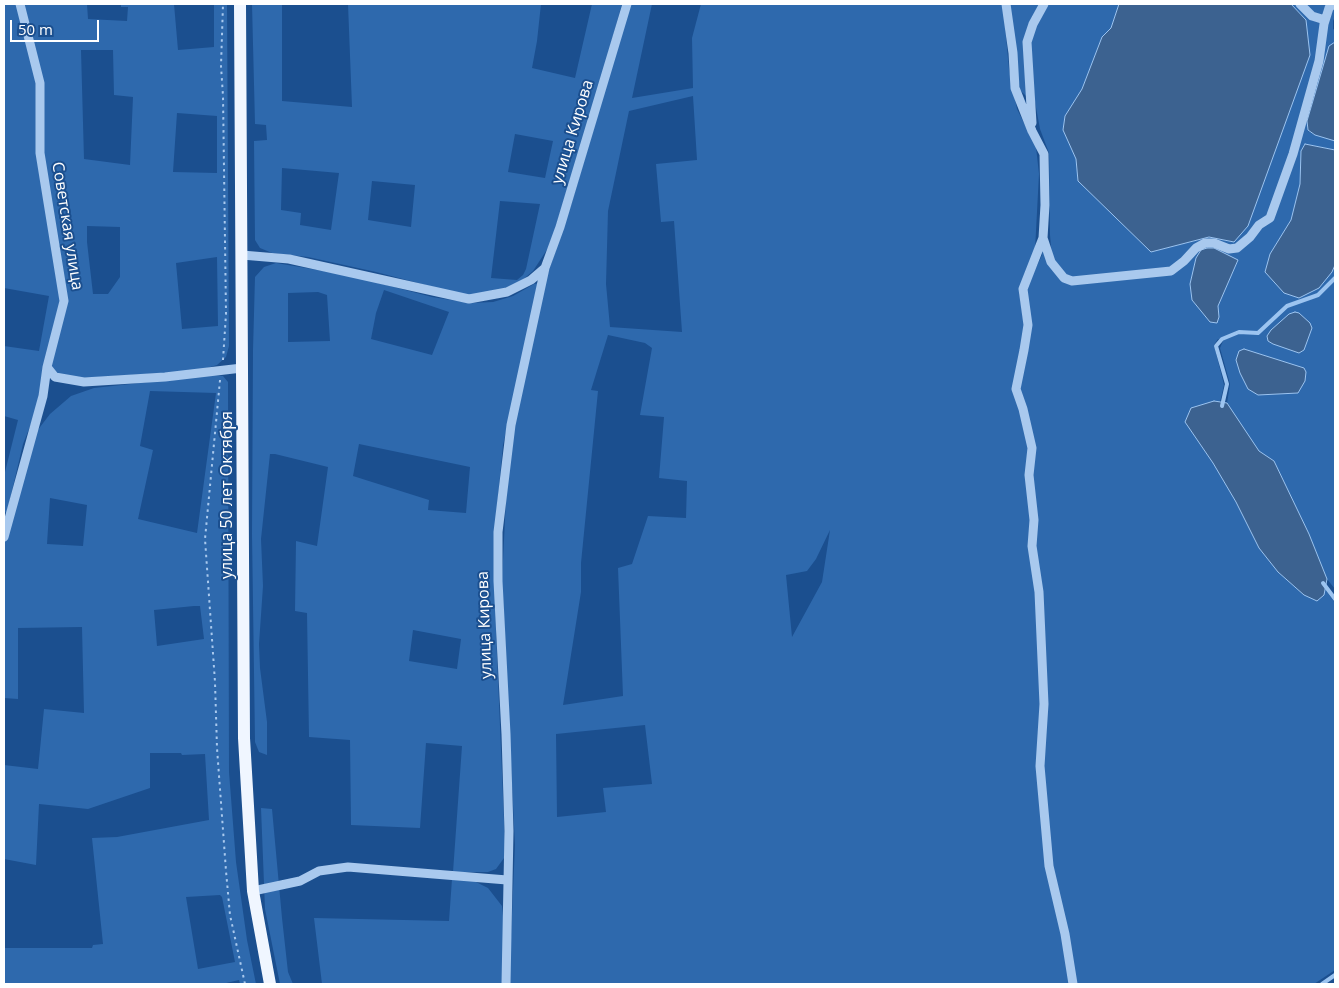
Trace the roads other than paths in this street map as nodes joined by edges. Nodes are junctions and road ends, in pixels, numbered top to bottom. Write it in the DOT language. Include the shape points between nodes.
graph roads {
  1 [pos="20,4"];
  2 [pos="240,4"];
  3 [pos="627,4"];
  4 [pos="1006,4"];
  5 [pos="1044,4"];
  6 [pos="1300,4"];
  7 [pos="1333,4"];
  8 [pos="1325,20"];
  9 [pos="1032,131"];
  10 [pos="1043,238"];
  11 [pos="242,254"];
  12 [pos="545,268"];
  13 [pos="47,367"];
  14 [pos="242,368"];
  15 [pos="4,537"];
  16 [pos="507,880"];
  17 [pos="253,891"];
  18 [pos="270,984"];
  19 [pos="506,984"];
  20 [pos="1073,984"];
  1 -- 13 [label="street, Советская улица" via="40,83 40,153 64,301"];
  2 -- 11 [label="main road, улица 50 лет Октября"];
  3 -- 12 [label="street, улица Кирова"];
  4 -- 9 [label="street" via="1015,88"];
  5 -- 9 [label="street" via="1027,42"];
  6 -- 8 [label="street" via="1312,16"];
  7 -- 8 [label="street"];
  8 -- 10 [label="street" via="1319,61 1293,154 1270,218 1237,248 1205,243 1172,271 1072,280 1064,278 1051,262"];
  9 -- 10 [label="street" via="1044,154"];
  10 -- 20 [label="street" via="1023,289 1028,325 1016,389 1032,448 1029,474 1034,520 1032,546 1039,592 1044,704 1040,766 1049,866"];
  11 -- 12 [label="street" via="289,259 469,299 507,292 531,280"];
  11 -- 14 [label="main road, улица 50 лет Октября"];
  12 -- 16 [label="street, улица Кирова" via="511,425 498,532 509,831"];
  13 -- 14 [label="street" via="55,377 84,382"];
  13 -- 15 [label="street, Советская улица"];
  14 -- 17 [label="main road, улица 50 лет Октября" via="244,738"];
  16 -- 17 [label="street" via="348,867 318,871 300,881"];
  16 -- 19 [label="street, улица Кирова"];
  17 -- 18 [label="main road, улица 50 лет Октября"];
}
